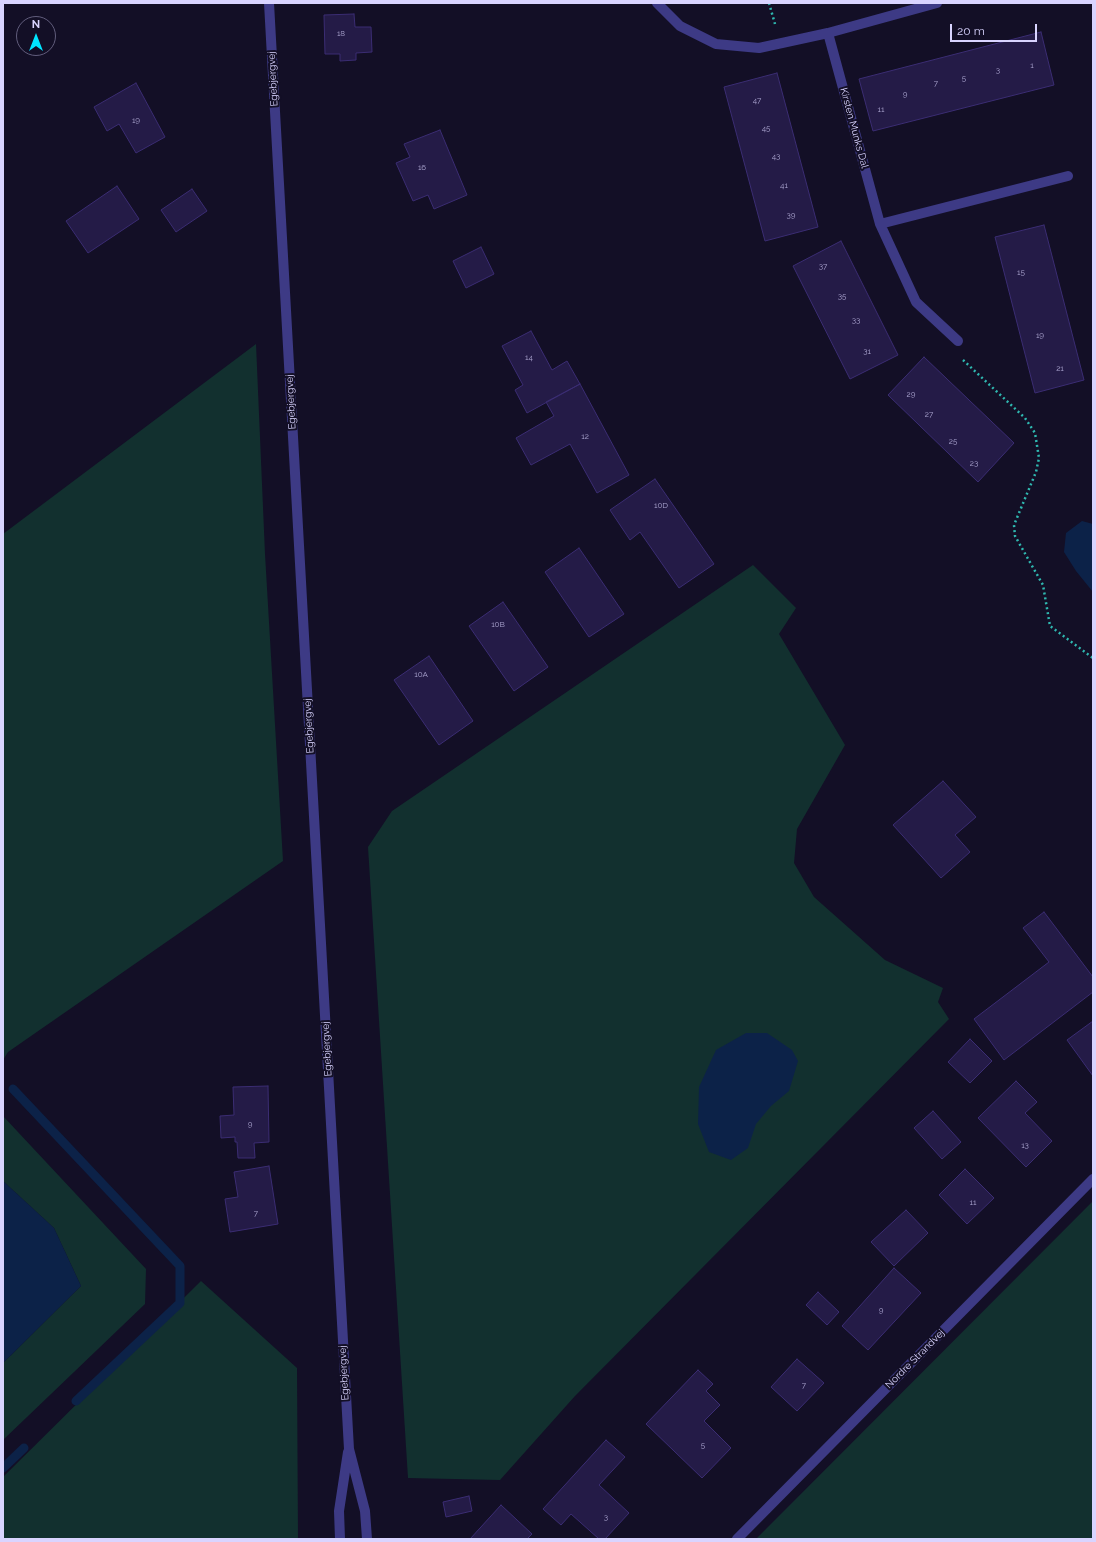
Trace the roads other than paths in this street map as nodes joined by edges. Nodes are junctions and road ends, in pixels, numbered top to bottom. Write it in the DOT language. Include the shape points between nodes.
graph roads {
  1 [pos="269,3"];
  2 [pos="657,3"];
  3 [pos="937,3"];
  4 [pos="828,33"];
  5 [pos="1068,176"];
  6 [pos="880,224"];
  7 [pos="958,341"];
  8 [pos="1093,1179"];
  9 [pos="348,1448"];
  10 [pos="340,1539"];
  11 [pos="366,1539"];
  12 [pos="737,1539"];
  1 -- 9 [label="street, Egebjergvej"];
  2 -- 4 [label="street" via="680,26 716,44 759,48"];
  3 -- 4 [label="street"];
  4 -- 6 [label="street, Kirsten Munks Dal"];
  5 -- 6 [label="street"];
  6 -- 7 [label="street, Kirsten Munks Dal" via="916,302"];
  8 -- 12 [label="street, Nordre Strandvej"];
  9 -- 10 [label="street, Egebjergvej" via="339,1511"];
  9 -- 11 [label="street, Egebjergvej" via="365,1511"];
}
